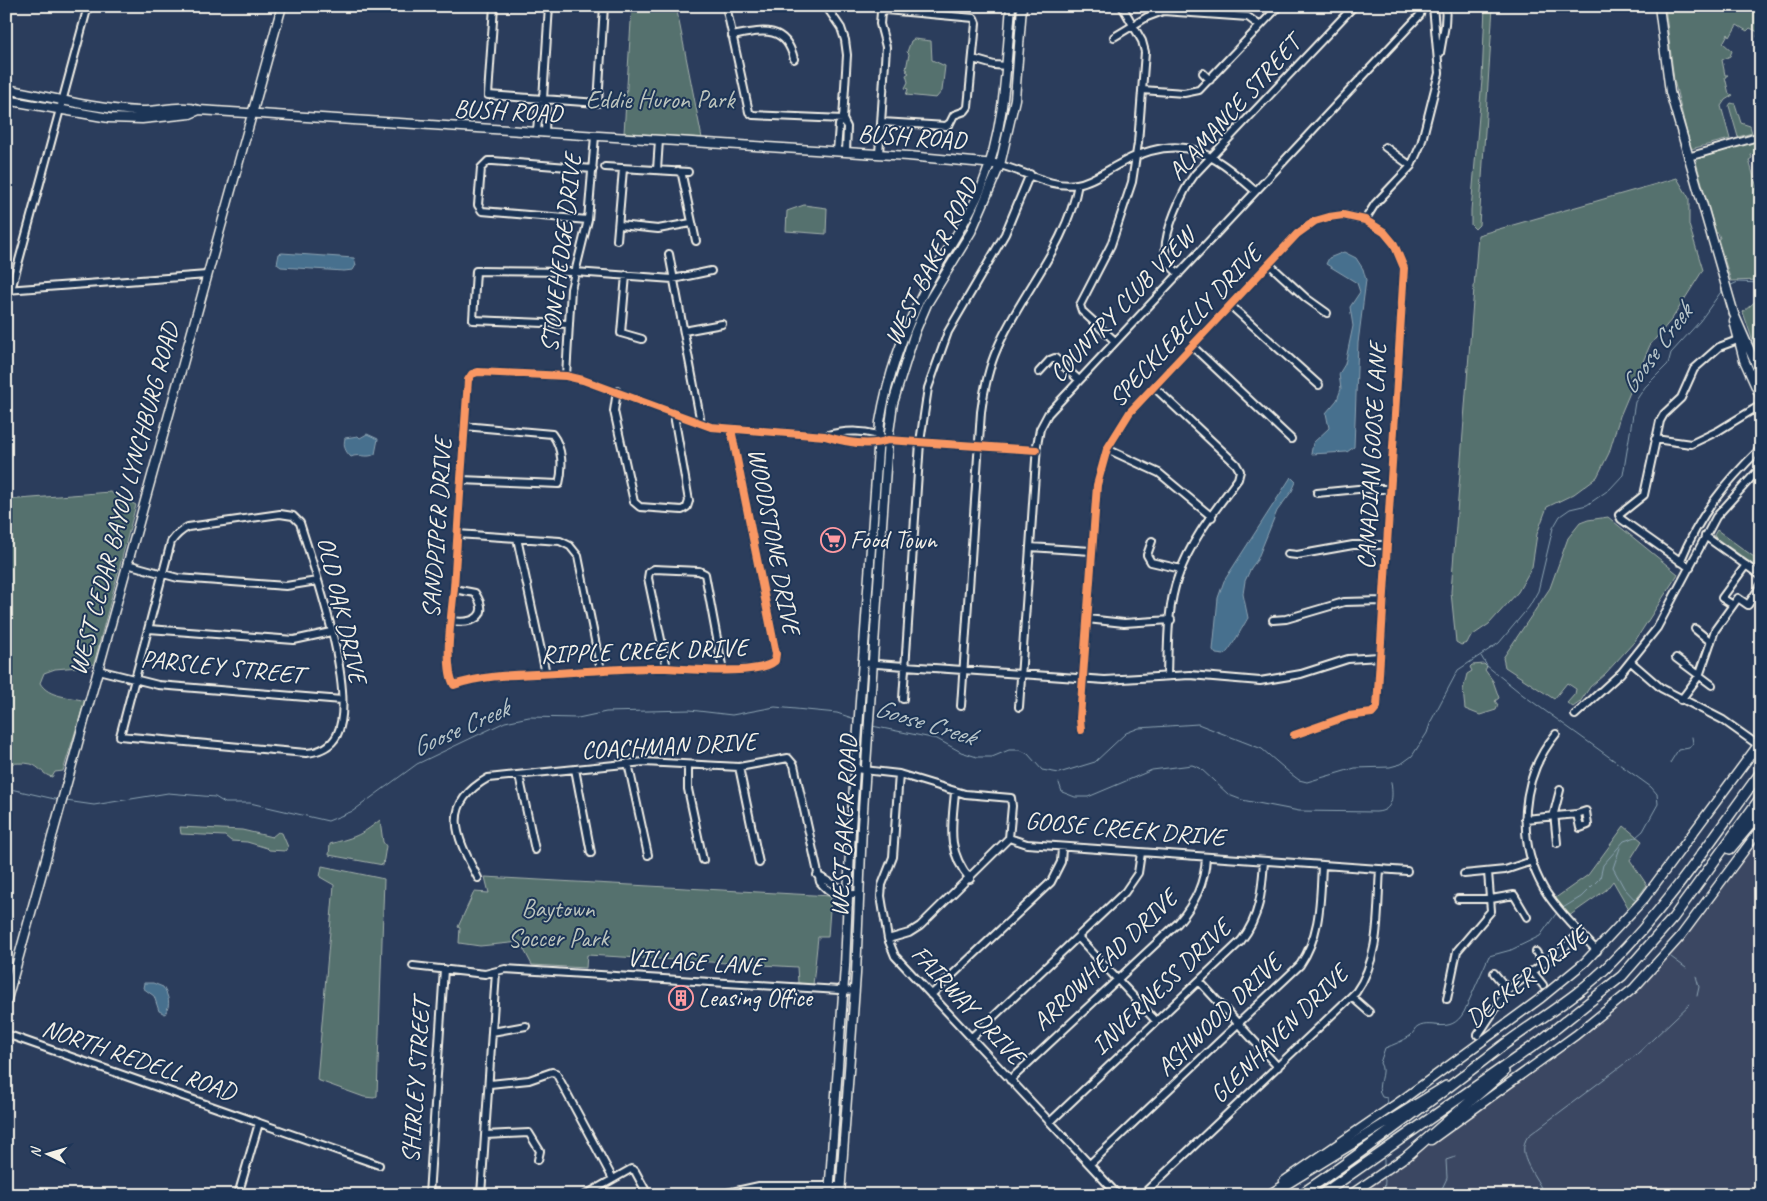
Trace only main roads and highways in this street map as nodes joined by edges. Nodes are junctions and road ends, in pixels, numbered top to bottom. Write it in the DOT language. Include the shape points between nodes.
graph roads {
  1 [pos="282,6"];
  2 [pos="1012,6"];
  3 [pos="1022,6"];
  4 [pos="1659,6"];
  5 [pos="1007,66"];
  6 [pos="1018,68"];
  7 [pos="6,89"];
  8 [pos="6,100"];
  9 [pos="200,110"];
  10 [pos="252,113"];
  11 [pos="990,163"];
  12 [pos="1000,164"];
  13 [pos="946,255"];
  14 [pos="954,260"];
  15 [pos="902,338"];
  16 [pos="1741,338"];
  17 [pos="911,343"];
  18 [pos="1761,376"];
  19 [pos="1761,398"];
  20 [pos="872,524"];
  21 [pos="882,524"];
  22 [pos="1759,743"];
  23 [pos="1761,762"];
  24 [pos="1761,772"];
  25 [pos="1761,797"];
  26 [pos="1761,812"];
  27 [pos="1761,828"];
  28 [pos="1716,833"];
  29 [pos="1717,858"];
  30 [pos="6,1003"];
  31 [pos="1538,1042"];
  32 [pos="1456,1083"];
  33 [pos="837,1084"];
  34 [pos="848,1085"];
  35 [pos="1407,1156"];
  36 [pos="840,1190"];
  37 [pos="1271,1194"];
  38 [pos="829,1195"];
  39 [pos="1300,1195"];
  40 [pos="1321,1195"];
  41 [pos="1350,1195"];
  1 -- 10 [label="main road, WEST CEDAR BAYOU LYNCHBURG ROAD"];
  2 -- 5 [label="main road, WEST BAKER ROAD"];
  3 -- 6 [label="main road, WEST BAKER ROAD"];
  4 -- 16 [label="main road" via="1670,92"];
  5 -- 6 [label="main road"];
  5 -- 11 [label="main road, WEST BAKER ROAD" via="1002,114"];
  6 -- 12 [label="main road, WEST BAKER ROAD" via="1011,123"];
  7 -- 9 [label="main road" via="107,108 140,111 189,106"];
  8 -- 9 [label="main road" via="125,119 190,114"];
  9 -- 10 [label="main road, BUSH ROAD"];
  10 -- 11 [label="main road, BUSH ROAD"];
  10 -- 30 [label="main road, WEST CEDAR BAYOU LYNCHBURG ROAD"];
  11 -- 12 [label="main road, BUSH ROAD"];
  11 -- 13 [label="main road, WEST BAKER ROAD" via="971,210"];
  12 -- 14 [label="main road, WEST BAKER ROAD" via="971,232"];
  13 -- 14 [label="main road"];
  13 -- 15 [label="main road, WEST BAKER ROAD"];
  14 -- 17 [label="main road, WEST BAKER ROAD" via="927,304"];
  15 -- 17 [label="main road"];
  15 -- 20 [label="main road, WEST BAKER ROAD" via="878,434"];
  16 -- 18 [label="main road"];
  16 -- 19 [label="main road" via="1744,360"];
  17 -- 21 [label="main road, WEST BAKER ROAD" via="893,403"];
  20 -- 21 [label="main road"];
  20 -- 33 [label="main road, WEST BAKER ROAD"];
  21 -- 34 [label="main road, WEST BAKER ROAD"];
  22 -- 37 [label="main road, DECKER DRIVE" via="1644,899 1597,951 1541,998 1374,1120 1281,1183"];
  23 -- 28 [label="highway"];
  24 -- 28 [label="highway, DECKER DRIVE"];
  25 -- 29 [label="highway"];
  26 -- 29 [label="highway"];
  27 -- 35 [label="main road" via="1680,937 1634,988 1568,1040"];
  28 -- 32 [label="highway, DECKER DRIVE" via="1662,907 1611,963 1559,1007"];
  29 -- 31 [label="highway" via="1645,953 1588,1005"];
  31 -- 35 [label="highway"];
  31 -- 40 [label="highway"];
  32 -- 37 [label="highway" via="1440,1088"];
  32 -- 39 [label="highway, DECKER DRIVE"];
  33 -- 34 [label="main road"];
  33 -- 38 [label="main road, WEST BAKER ROAD"];
  34 -- 36 [label="main road, WEST BAKER ROAD"];
  35 -- 41 [label="main road"];
}
